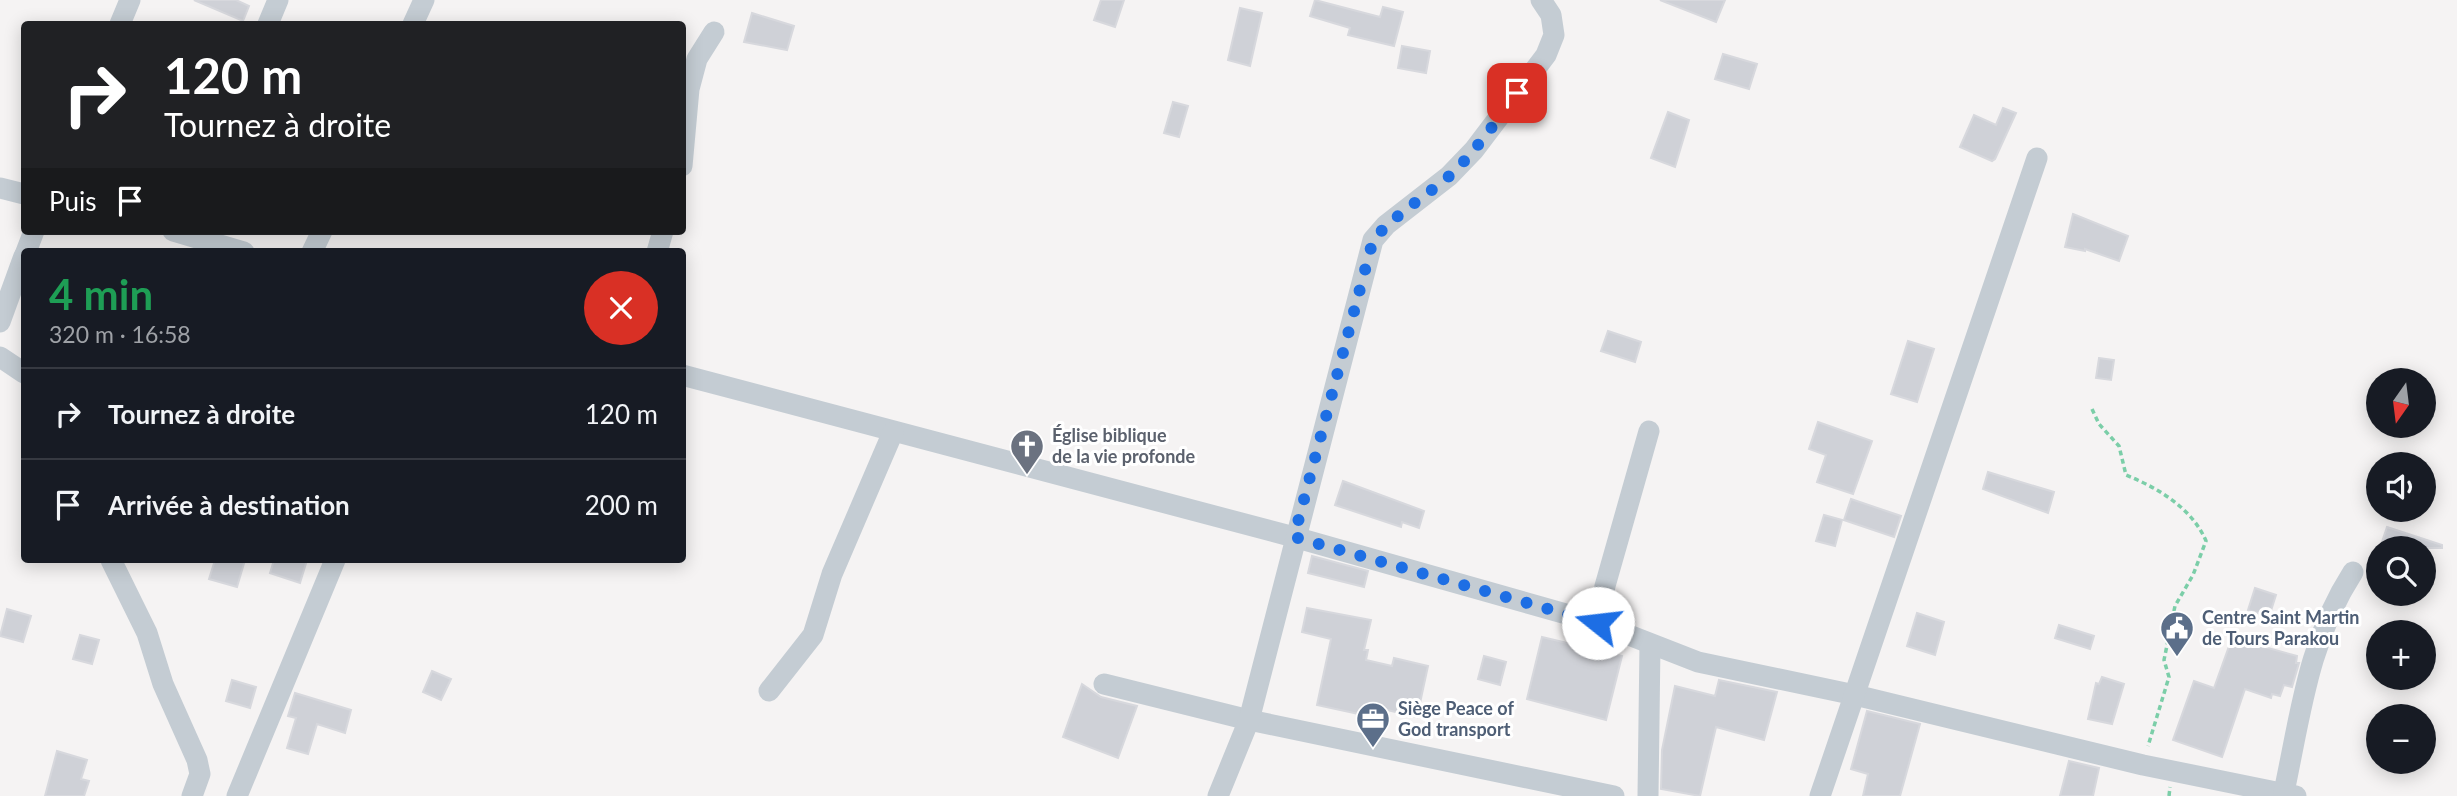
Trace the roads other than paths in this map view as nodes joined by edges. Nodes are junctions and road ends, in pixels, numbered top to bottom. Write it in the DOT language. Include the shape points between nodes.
graph roads {
  1 [pos="130,0"];
  2 [pos="278,0"];
  3 [pos="424,0"];
  4 [pos="1541,0"];
  5 [pos="121,21"];
  6 [pos="269,21"];
  7 [pos="414,21"];
  8 [pos="714,32"];
  9 [pos="686,122"];
  10 [pos="2037,158"];
  11 [pos="0,188"];
  12 [pos="21,193"];
  13 [pos="187,235"];
  14 [pos="230,248"];
  15 [pos="21,265"];
  16 [pos="0,322"];
  17 [pos="0,357"];
  18 [pos="21,371"];
  19 [pos="686,376"];
  20 [pos="1649,430"];
  21 [pos="893,432"];
  22 [pos="1294,537"];
  23 [pos="112,563"];
  24 [pos="334,563"];
  25 [pos="2353,572"];
  26 [pos="1598,623"];
  27 [pos="1650,644"];
  28 [pos="1104,684"];
  29 [pos="769,691"];
  30 [pos="1855,695"];
  31 [pos="1249,720"];
  32 [pos="2290,794"];
  33 [pos="192,796"];
  34 [pos="237,796"];
  35 [pos="1218,796"];
  36 [pos="1614,796"];
  37 [pos="1648,796"];
  38 [pos="1821,796"];
  1 -- 5 [label="street"];
  2 -- 6 [label="street"];
  3 -- 7 [label="street"];
  4 -- 22 [label="street" via="1551,15 1554,35 1546,55 1474,150 1373,240"];
  8 -- 9 [label="street" via="697,60"];
  10 -- 30 [label="street"];
  11 -- 12 [label="street"];
  13 -- 14 [label="street"];
  15 -- 16 [label="street"];
  17 -- 18 [label="street"];
  19 -- 21 [label="street"];
  20 -- 26 [label="street"];
  21 -- 22 [label="street"];
  21 -- 29 [label="street" via="832,574 813,635"];
  22 -- 26 [label="street"];
  22 -- 31 [label="street"];
  23 -- 33 [label="street" via="147,633 163,684 197,760 200,775"];
  24 -- 34 [label="street"];
  25 -- 32 [label="street" via="2326,618 2314,650"];
  26 -- 27 [label="street"];
  27 -- 30 [label="street" via="1698,662"];
  27 -- 37 [label="street"];
  28 -- 31 [label="street"];
  30 -- 32 [label="street" via="2143,765"];
  30 -- 38 [label="street"];
  31 -- 35 [label="street"];
  31 -- 36 [label="street"];
}
